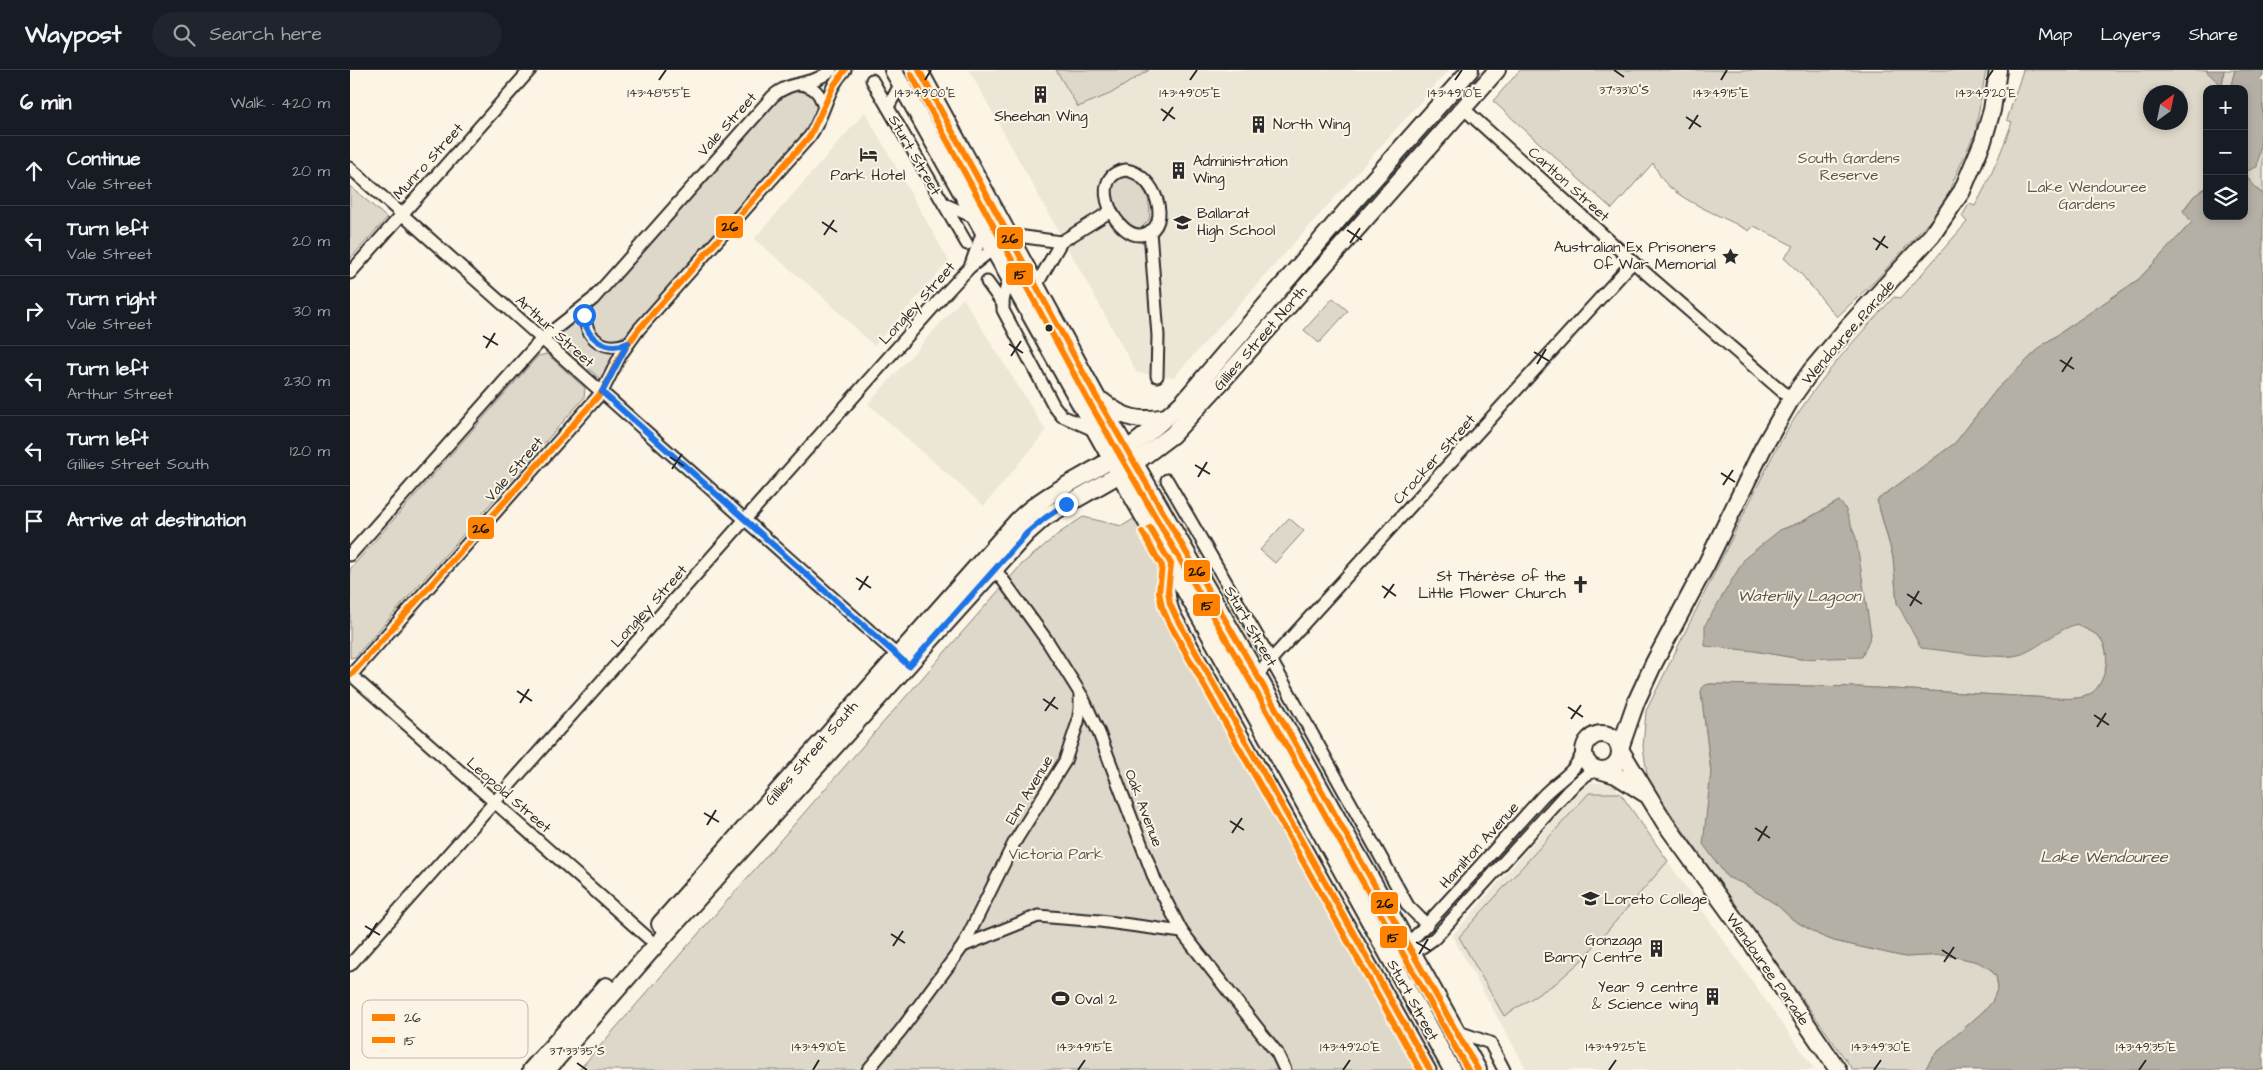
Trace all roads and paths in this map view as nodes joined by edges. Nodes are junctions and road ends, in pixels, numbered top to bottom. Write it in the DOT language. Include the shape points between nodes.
graph roads {
  1 [pos="530,70"];
  2 [pos="830,70"];
  3 [pos="845,70"];
  4 [pos="920,70"];
  5 [pos="1470,70"];
  6 [pos="1498,70"];
  7 [pos="1998,70"];
  8 [pos="897,76"];
  9 [pos="872,80"];
  10 [pos="798,83"];
  11 [pos="823,105"];
  12 [pos="888,107"];
  13 [pos="1463,108"];
  14 [pos="350,168"];
  15 [pos="1375,177"];
  16 [pos="1390,191"];
  17 [pos="943,203"];
  18 [pos="1111,211"];
  19 [pos="402,214"];
  20 [pos="1001,218"];
  21 [pos="980,224"];
  22 [pos="1150,231"];
  23 [pos="1010,235"];
  24 [pos="1061,242"];
  25 [pos="967,244"];
  26 [pos="993,249"];
  27 [pos="1632,262"];
  28 [pos="970,266"];
  29 [pos="350,273"];
  30 [pos="1009,276"];
  31 [pos="987,282"];
  32 [pos="1037,284"];
  33 [pos="1003,304"];
  34 [pos="585,306"];
  35 [pos="542,340"];
  36 [pos="628,343"];
  37 [pos="1157,376"];
  38 [pos="602,392"];
  39 [pos="1096,396"];
  40 [pos="1791,399"];
  41 [pos="1167,417"];
  42 [pos="1096,432"];
  43 [pos="1131,456"];
  44 [pos="1116,467"];
  45 [pos="1166,480"];
  46 [pos="746,521"];
  47 [pos="350,555"];
  48 [pos="1171,564"];
  49 [pos="995,570"];
  50 [pos="903,660"];
  51 [pos="1271,660"];
  52 [pos="351,675"];
  53 [pos="1257,675"];
  54 [pos="1080,693"];
  55 [pos="1636,702"];
  56 [pos="1599,734"];
  57 [pos="1584,747"];
  58 [pos="1620,749"];
  59 [pos="1598,770"];
  60 [pos="1646,794"];
  61 [pos="495,803"];
  62 [pos="1427,925"];
  63 [pos="1182,932"];
  64 [pos="652,941"];
  65 [pos="963,946"];
  66 [pos="1410,950"];
  67 [pos="1393,964"];
  68 [pos="350,965"];
  69 [pos="1456,1031"];
  70 [pos="531,1070"];
  71 [pos="547,1070"];
  72 [pos="868,1070"];
  73 [pos="1285,1070"];
  74 [pos="1430,1070"];
  75 [pos="1452,1070"];
  76 [pos="1478,1070"];
  77 [pos="1504,1070"];
  78 [pos="1838,1070"];
  1 -- 19 [label="street, Munro Street"];
  2 -- 10 [label="street, Vale Street" via="817,79"];
  3 -- 11 [label="street, Vale Street"];
  4 -- 20 [label="main road, Sturt Street"];
  5 -- 15 [label="main road, Gillies Street North"];
  6 -- 13 [label="main road, Gillies Street North"];
  7 -- 40 [label="main road, Wendouree Parade" via="1983,141 1971,172 1950,210 1911,260 1824,355"];
  8 -- 12 [label="street, Sturt Street"];
  8 -- 21 [label="main road, Sturt Street"];
  9 -- 12 [label="street, Sturt Street"];
  10 -- 11 [label="street" via="816,90"];
  10 -- 34 [label="street, Vale Street" via="779,90 762,107"];
  11 -- 36 [label="street, Vale Street" via="810,136"];
  12 -- 17 [label="street, Sturt Street"];
  13 -- 16 [label="main road, Gillies Street North"];
  13 -- 27 [label="street, Carlton Street"];
  14 -- 19 [label="street, Arthur Street"];
  15 -- 16 [label="main road"];
  15 -- 41 [label="main road, Gillies Street North" via="1202,381"];
  16 -- 43 [label="main road, Gillies Street North" via="1196,411 1172,435"];
  17 -- 21 [label="street, Sturt Street"];
  17 -- 25 [label="street, Sturt Street"];
  18 -- 22 [label="street" via="1132,234 1143,235"];
  18 -- 22 [label="street" via="1106,192 1111,178 1122,171 1137,173 1151,185 1158,202 1157,222"];
  18 -- 24 [label="street"];
  19 -- 29 [label="street, Munro Street"];
  19 -- 35 [label="street, Arthur Street"];
  20 -- 23 [label="main road, Sturt Street"];
  20 -- 26 [label="street"];
  21 -- 26 [label="main road, Sturt Street"];
  21 -- 28 [label="street, Longley Street"];
  22 -- 37 [label="street" via="1158,336"];
  23 -- 24 [label="street"];
  23 -- 32 [label="main road, Sturt Street"];
  24 -- 32 [label="street"];
  26 -- 28 [label="street, Longley Street"];
  26 -- 30 [label="main road, Sturt Street"];
  27 -- 40 [label="street, Carlton Street"];
  27 -- 51 [label="street, Crocker Street"];
  28 -- 46 [label="street, Longley Street"];
  30 -- 33 [label="street"];
  30 -- 42 [label="main road, Sturt Street"];
  31 -- 33 [label="street"];
  32 -- 39 [label="main road, Sturt Street"];
  33 -- 42 [label="street" via="1056,410 1066,419"];
  34 -- 35 [label="street, Vale Street"];
  34 -- 36 [label="street" via="585,325 596,340 612,346"];
  35 -- 38 [label="street, Arthur Street"];
  35 -- 47 [label="street, Vale Street"];
  36 -- 38 [label="street, Vale Street"];
  38 -- 46 [label="street, Arthur Street"];
  38 -- 52 [label="street, Vale Street"];
  39 -- 41 [label="main road" via="1129,417 1140,420"];
  39 -- 43 [label="main road, Sturt Street"];
  40 -- 55 [label="main road, Wendouree Parade" via="1763,448"];
  41 -- 43 [label="main road, Gillies Street North"];
  42 -- 44 [label="main road, Sturt Street"];
  43 -- 44 [label="main road, Gillies Street North"];
  43 -- 53 [label="main road, Sturt Street"];
  44 -- 48 [label="main road, Sturt Street"];
  44 -- 49 [label="main road, Gillies Street South" via="1027,533"];
  44 -- 50 [label="main road, Gillies Street South" via="1048,495 1027,511"];
  45 -- 51 [label="street, Sturt Street"];
  46 -- 50 [label="street, Arthur Street"];
  46 -- 61 [label="street, Longley Street"];
  48 -- 67 [label="main road, Sturt Street"];
  48 -- 74 [label="street, Sturt Street" via="1168,591 1176,617"];
  49 -- 50 [label="main road, Gillies Street South"];
  49 -- 54 [label="street" via="1048,642"];
  50 -- 64 [label="main road, Gillies Street South"];
  51 -- 53 [label="street, Crocker Street"];
  51 -- 62 [label="street, Sturt Street" via="1408,906"];
  52 -- 61 [label="street, Leopold Street"];
  53 -- 66 [label="main road, Sturt Street"];
  54 -- 63 [label="street, Oak Avenue" via="1099,733 1155,880"];
  54 -- 65 [label="street, Elm Avenue" via="1079,717 1064,761 1014,843"];
  55 -- 56 [label="main road, Wendouree Parade" via="1613,726"];
  55 -- 58 [label="main road, Wendouree Parade"];
  56 -- 57 [label="main road" via="1590,738"];
  56 -- 58 [label="main road" via="1613,736"];
  57 -- 59 [label="main road" via="1586,761"];
  57 -- 62 [label="street, Hamilton Avenue" via="1577,766 1548,790"];
  58 -- 59 [label="main road" via="1616,764 1609,769"];
  58 -- 60 [label="main road, Wendouree Parade"];
  59 -- 60 [label="main road, Wendouree Parade" via="1616,775"];
  59 -- 66 [label="street, Hamilton Avenue" via="1586,775 1569,790 1442,930"];
  60 -- 78 [label="main road, Wendouree Parade"];
  61 -- 64 [label="street, Leopold Street"];
  61 -- 68 [label="street, Longley Street"];
  62 -- 66 [label="street, Hamilton Avenue"];
  63 -- 65 [label="street" via="1038,916"];
  63 -- 73 [label="street, Oak Avenue" via="1277,1053"];
  64 -- 70 [label="main road, Gillies Street South"];
  64 -- 71 [label="main road, Gillies Street South"];
  65 -- 72 [label="street, Elm Avenue"];
  66 -- 67 [label="street, Hamilton Avenue"];
  66 -- 69 [label="main road, Sturt Street"];
  67 -- 75 [label="main road, Sturt Street"];
  69 -- 76 [label="main road, Sturt Street"];
  69 -- 77 [label="street, Sturt Street" via="1490,1043"];
}
